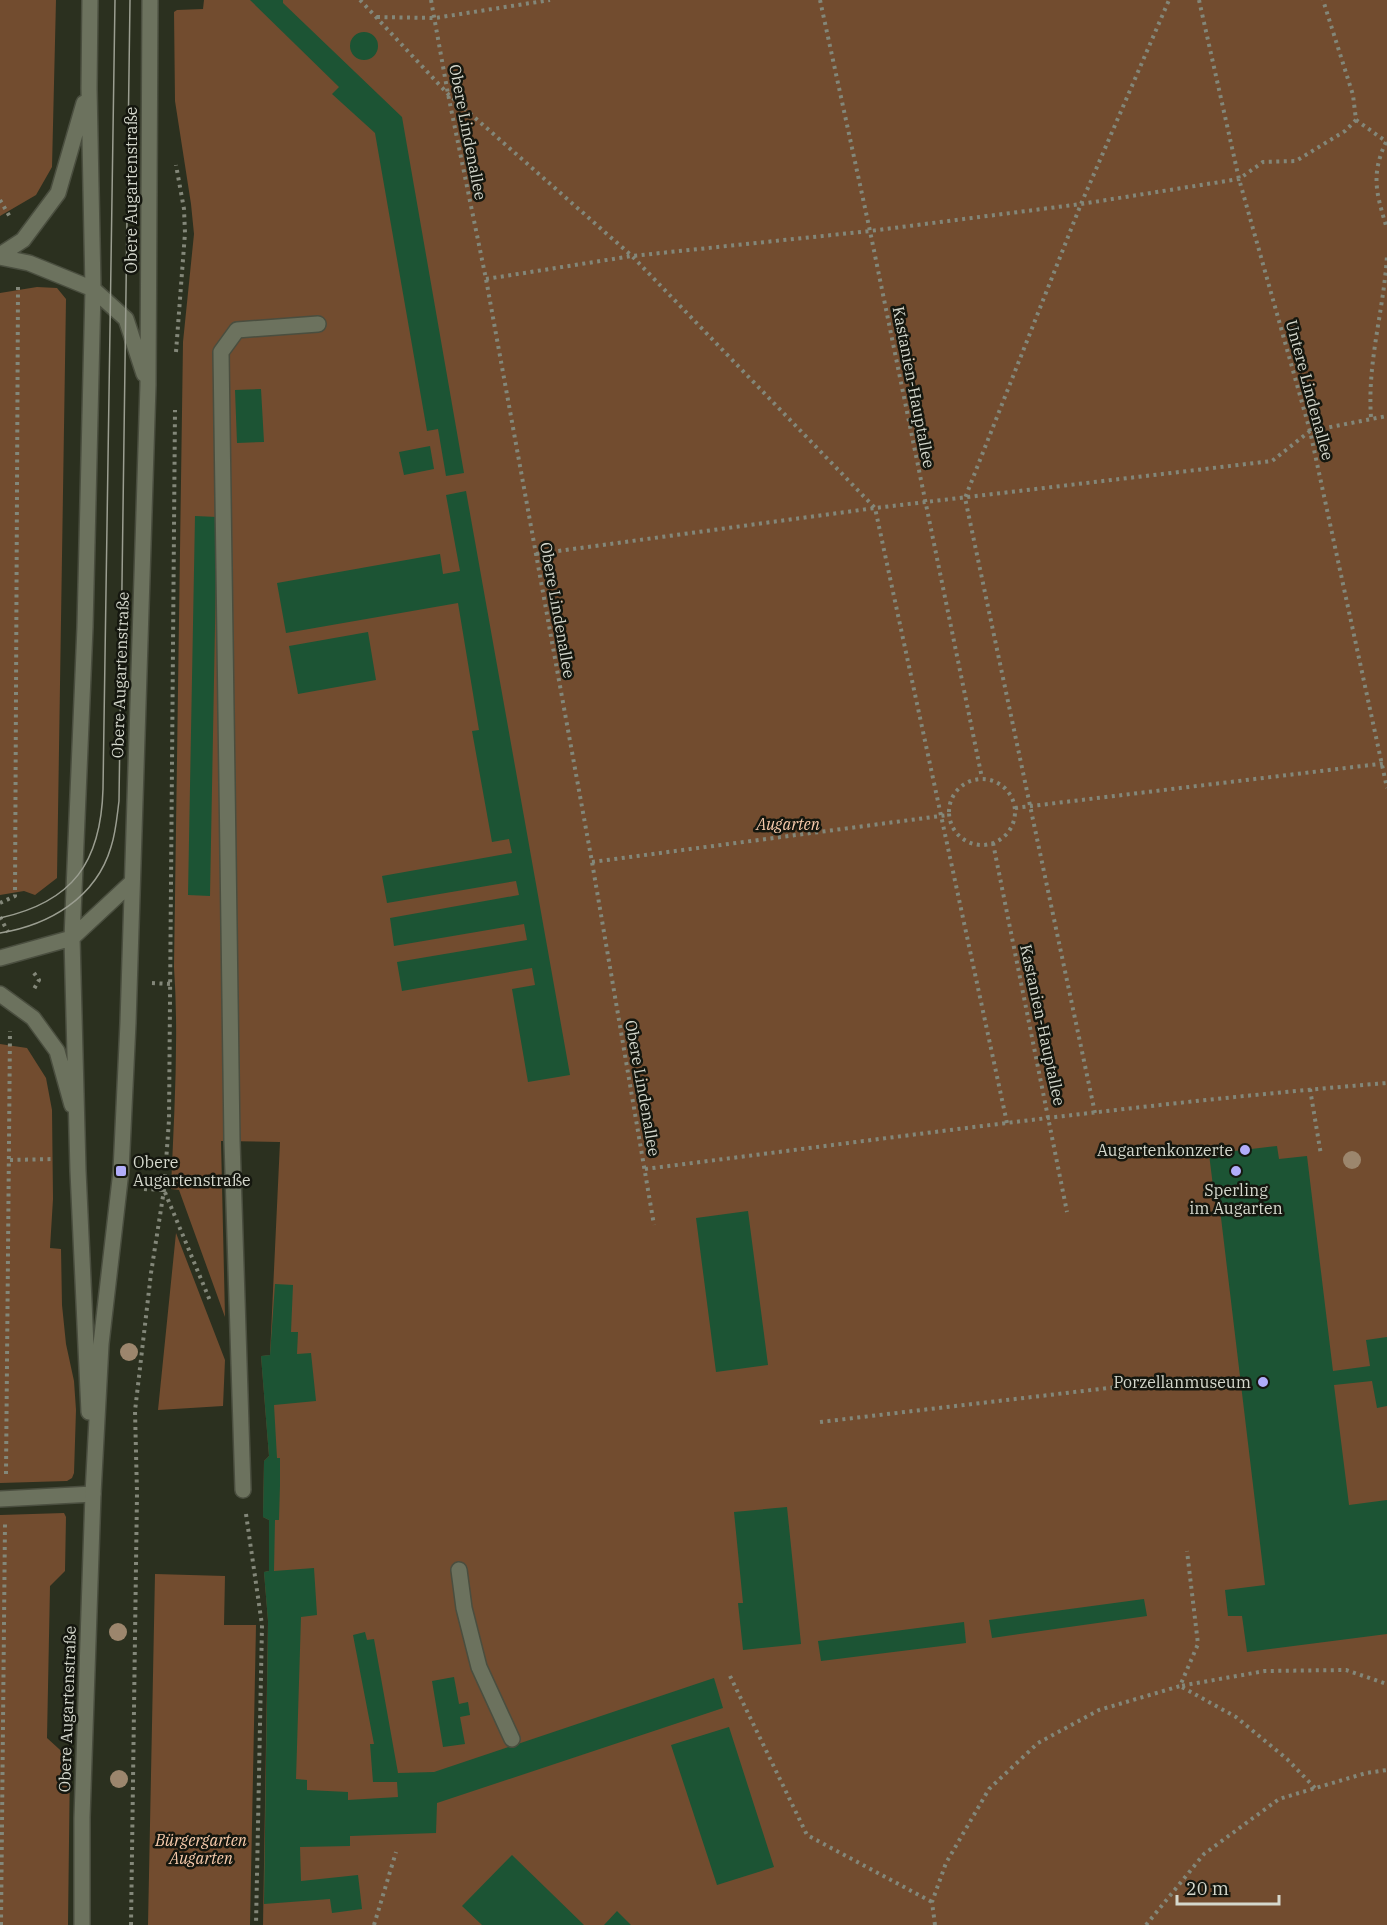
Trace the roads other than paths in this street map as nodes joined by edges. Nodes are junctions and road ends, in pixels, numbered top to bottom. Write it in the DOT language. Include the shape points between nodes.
graph roads {
  1 [pos="90,0"];
  2 [pos="150,0"];
  3 [pos="88,88"];
  4 [pos="0,256"];
  5 [pos="93,289"];
  6 [pos="318,324"];
  7 [pos="148,385"];
  8 [pos="131,883"];
  9 [pos="72,938"];
  10 [pos="0,958"];
  11 [pos="0,993"];
  12 [pos="78,1129"];
  13 [pos="243,1490"];
  14 [pos="93,1494"];
  15 [pos="3,1499"];
  16 [pos="459,1570"];
  17 [pos="512,1739"];
  18 [pos="82,1925"];
  1 -- 3 [label="street, Obere Augartenstraße"];
  2 -- 7 [label="street, Obere Augartenstraße"];
  3 -- 4 [label="street" via="58,193 23,240"];
  3 -- 5 [label="street, Obere Augartenstraße"];
  4 -- 5 [label="street" via="29,263"];
  5 -- 7 [label="street" via="126,319"];
  5 -- 9 [label="street, Obere Augartenstraße"];
  6 -- 13 [label="street" via="237,330 222,352 232,1130"];
  7 -- 8 [label="street, Obere Augartenstraße"];
  8 -- 9 [label="street"];
  8 -- 14 [label="street, Obere Augartenstraße" via="121,1171 101,1344"];
  9 -- 10 [label="street"];
  9 -- 12 [label="street, Obere Augartenstraße"];
  11 -- 12 [label="street" via="33,1018 57,1051"];
  12 -- 14 [label="street, Obere Augartenstraße"];
  14 -- 15 [label="street"];
  14 -- 18 [label="street, Obere Augartenstraße"];
  16 -- 17 [label="street" via="479,1667"];
}
